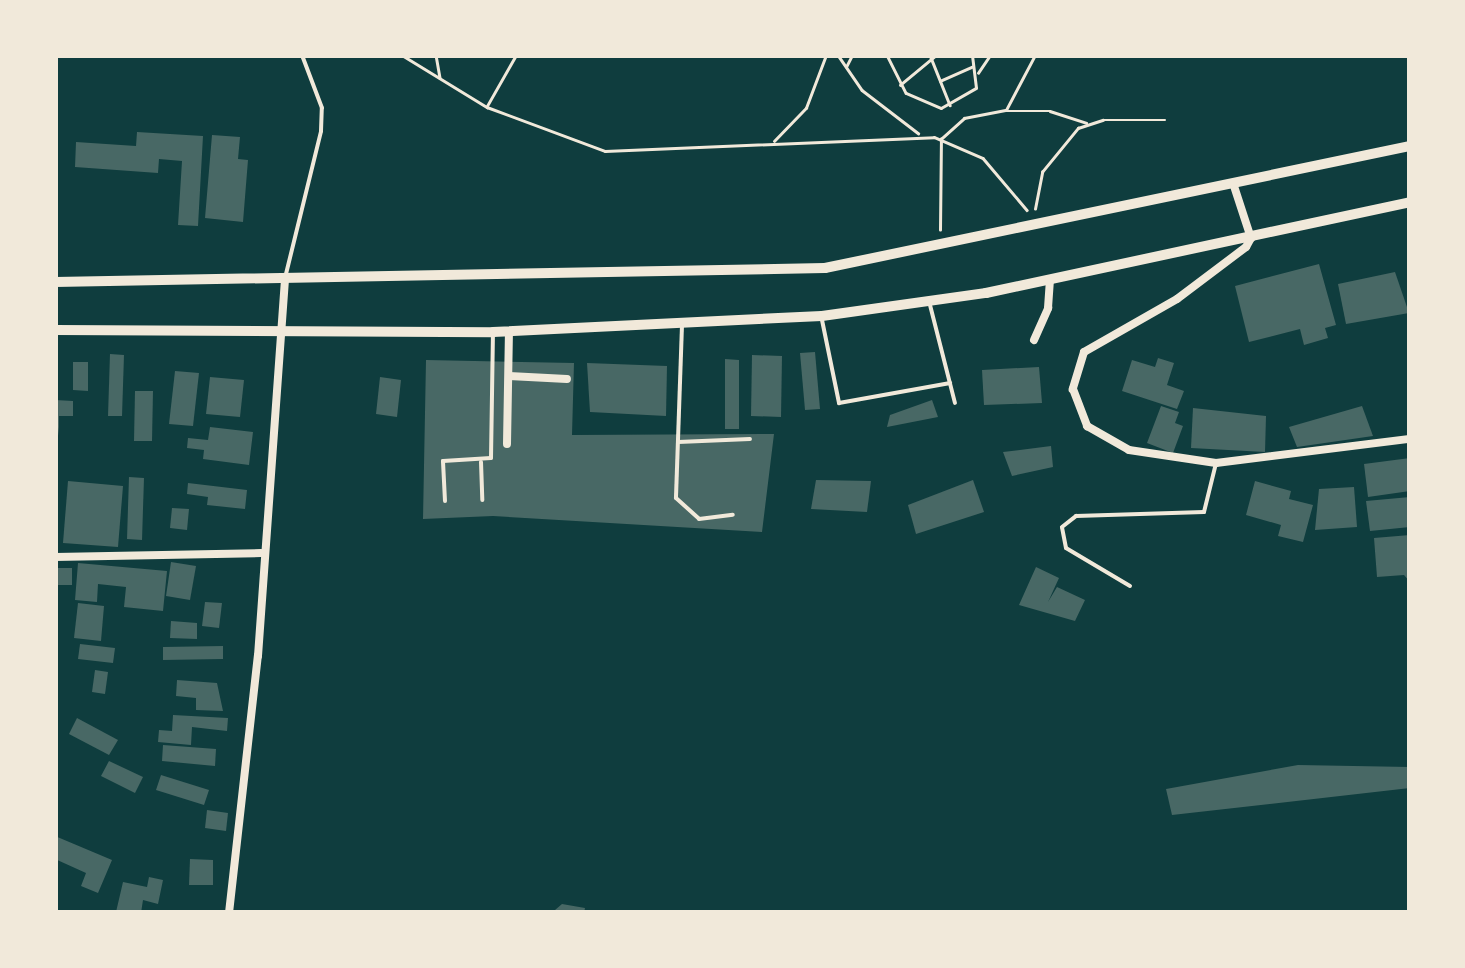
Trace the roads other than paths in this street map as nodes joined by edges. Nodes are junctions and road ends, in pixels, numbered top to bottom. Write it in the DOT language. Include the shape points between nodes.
graph roads {
  1 [pos="302,55"];
  2 [pos="1410,146"];
  3 [pos="1234,183"];
  4 [pos="1410,202"];
  5 [pos="1250,238"];
  6 [pos="284,278"];
  7 [pos="1050,279"];
  8 [pos="55,282"];
  9 [pos="929,302"];
  10 [pos="822,316"];
  11 [pos="682,325"];
  12 [pos="55,330"];
  13 [pos="279,330"];
  14 [pos="493,332"];
  15 [pos="508,332"];
  16 [pos="1034,340"];
  17 [pos="509,376"];
  18 [pos="567,379"];
  19 [pos="950,383"];
  20 [pos="955,403"];
  21 [pos="750,439"];
  22 [pos="1410,439"];
  23 [pos="678,442"];
  24 [pos="507,444"];
  25 [pos="481,462"];
  26 [pos="1216,463"];
  27 [pos="482,500"];
  28 [pos="445,501"];
  29 [pos="733,516"];
  30 [pos="261,553"];
  31 [pos="55,557"];
  32 [pos="1130,586"];
  33 [pos="229,913"];
  1 -- 6 [label="lane" via="322,108 321,131"];
  2 -- 3 [label="main road"];
  3 -- 5 [label="street"];
  3 -- 6 [label="main road" via="825,268"];
  4 -- 5 [label="main road"];
  5 -- 7 [label="main road"];
  5 -- 26 [label="street" via="1213,275 1106,336 1076,368 1076,408 1101,440 1164,460"];
  6 -- 8 [label="main road"];
  6 -- 13 [label="street"];
  7 -- 9 [label="main road"];
  7 -- 16 [label="street" via="1048,308"];
  9 -- 10 [label="main road"];
  9 -- 19 [label="lane"];
  10 -- 11 [label="main road"];
  10 -- 19 [label="lane" via="839,403"];
  11 -- 15 [label="main road"];
  11 -- 23 [label="lane"];
  12 -- 13 [label="main road"];
  13 -- 14 [label="main road"];
  13 -- 30 [label="street"];
  14 -- 15 [label="main road"];
  14 -- 25 [label="lane" via="494,444 491,458"];
  15 -- 17 [label="street"];
  17 -- 18 [label="street"];
  17 -- 24 [label="street"];
  19 -- 20 [label="lane"];
  21 -- 23 [label="lane"];
  22 -- 26 [label="street"];
  23 -- 29 [label="lane" via="676,498 685,512 719,521"];
  25 -- 27 [label="lane"];
  25 -- 28 [label="lane" via="443,461"];
  26 -- 32 [label="lane" via="1204,512 1076,516 1062,527 1066,548"];
  30 -- 31 [label="street"];
  30 -- 33 [label="street" via="258,656"];
}
